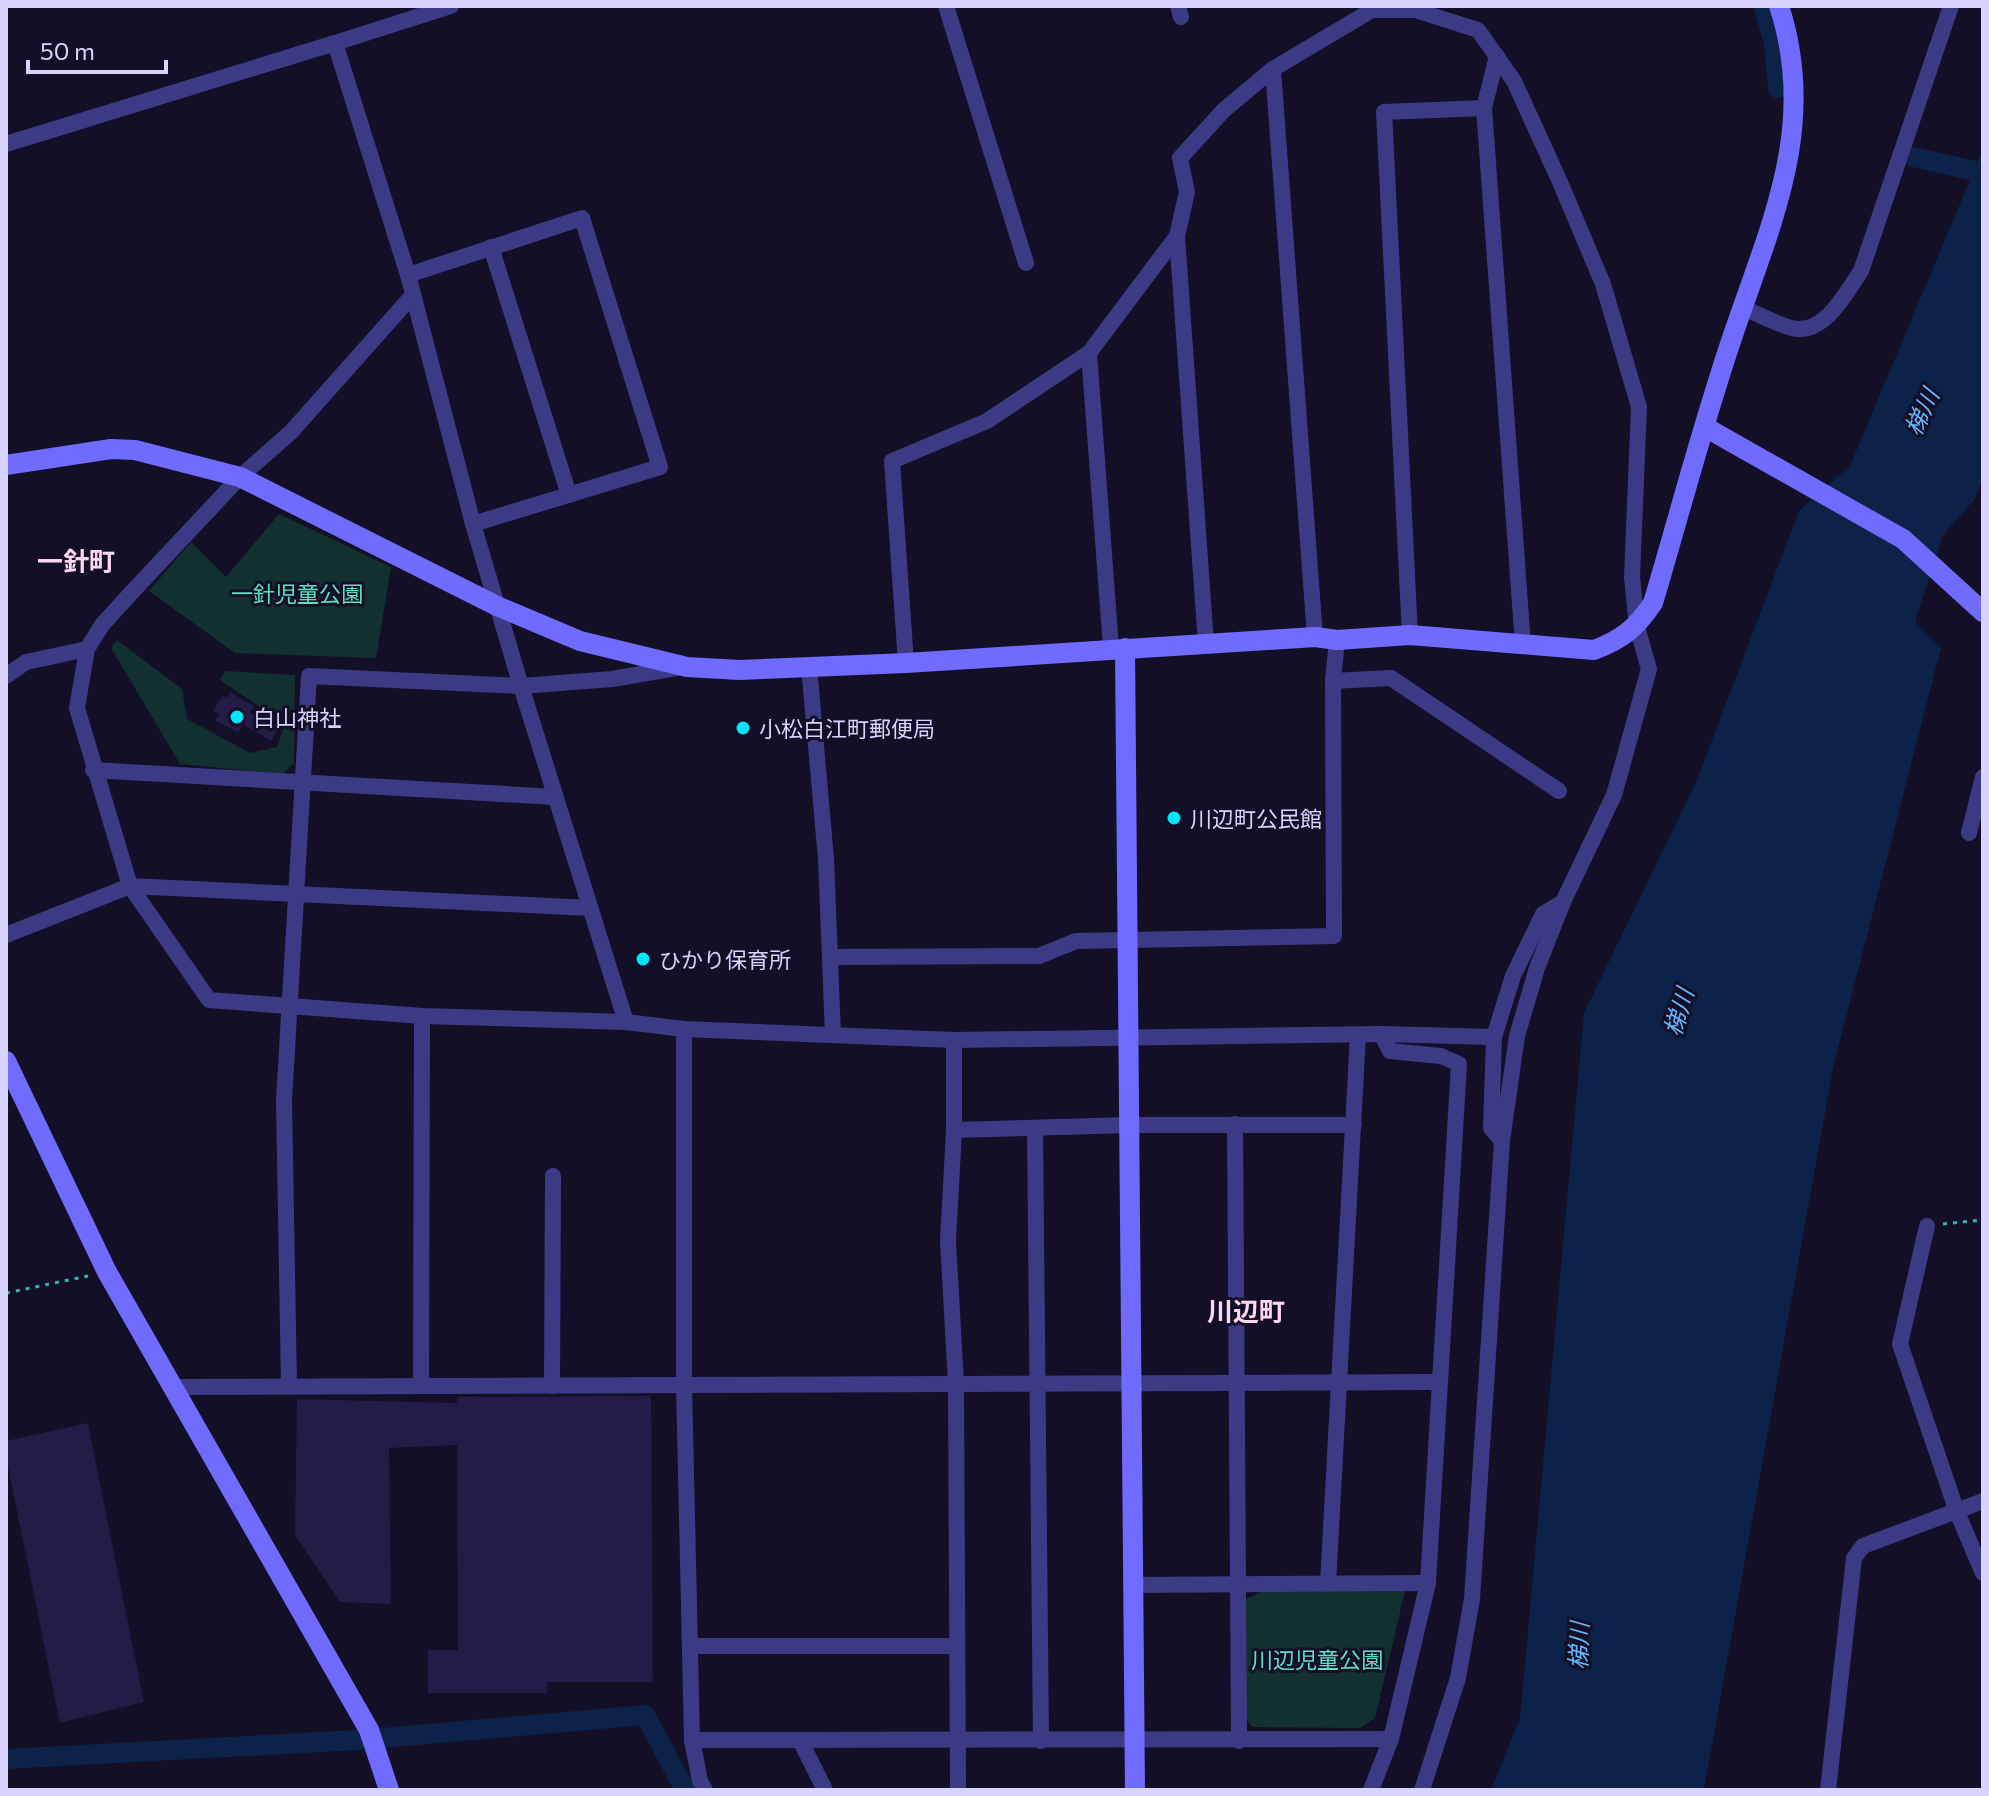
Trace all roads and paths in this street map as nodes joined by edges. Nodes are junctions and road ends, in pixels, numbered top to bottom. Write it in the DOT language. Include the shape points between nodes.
graph roads {
  1 [pos="451,6"];
  2 [pos="946,6"];
  3 [pos="1779,6"];
  4 [pos="1951,6"];
  5 [pos="335,43"];
  6 [pos="1497,56"];
  7 [pos="1273,69"];
  8 [pos="1484,108"];
  9 [pos="6,144"];
  10 [pos="1177,236"];
  11 [pos="491,247"];
  12 [pos="1026,263"];
  13 [pos="408,275"];
  14 [pos="412,296"];
  15 [pos="1743,308"];
  16 [pos="1089,353"];
  17 [pos="1705,427"];
  18 [pos="6,465"];
  19 [pos="240,477"];
  20 [pos="569,495"];
  21 [pos="473,524"];
  22 [pos="497,606"];
  23 [pos="1983,612"];
  24 [pos="1637,627"];
  25 [pos="1410,635"];
  26 [pos="1315,637"];
  27 [pos="1337,640"];
  28 [pos="1206,644"];
  29 [pos="1523,645"];
  30 [pos="1118,648"];
  31 [pos="87,649"];
  32 [pos="906,663"];
  33 [pos="809,666"];
  34 [pos="687,667"];
  35 [pos="6,676"];
  36 [pos="1333,681"];
  37 [pos="521,686"];
  38 [pos="93,770"];
  39 [pos="1983,777"];
  40 [pos="303,782"];
  41 [pos="1559,791"];
  42 [pos="555,797"];
  43 [pos="1969,833"];
  44 [pos="130,886"];
  45 [pos="296,895"];
  46 [pos="1563,902"];
  47 [pos="590,908"];
  48 [pos="6,935"];
  49 [pos="1128,939"];
  50 [pos="830,957"];
  51 [pos="290,1007"];
  52 [pos="422,1016"];
  53 [pos="626,1022"];
  54 [pos="684,1029"];
  55 [pos="1381,1034"];
  56 [pos="833,1035"];
  57 [pos="1358,1035"];
  58 [pos="1127,1037"];
  59 [pos="1494,1037"];
  60 [pos="954,1040"];
  61 [pos="6,1061"];
  62 [pos="1235,1124"];
  63 [pos="1127,1125"];
  64 [pos="1354,1125"];
  65 [pos="954,1130"];
  66 [pos="1035,1130"];
  67 [pos="1502,1141"];
  68 [pos="553,1176"];
  69 [pos="1983,1220"];
  70 [pos="1927,1226"];
  71 [pos="107,1272"];
  72 [pos="6,1293"];
  73 [pos="1438,1382"];
  74 [pos="1237,1383"];
  75 [pos="1340,1383"];
  76 [pos="684,1384"];
  77 [pos="956,1384"];
  78 [pos="1132,1384"];
  79 [pos="1039,1385"];
  80 [pos="289,1386"];
  81 [pos="421,1386"];
  82 [pos="552,1386"];
  83 [pos="175,1387"];
  84 [pos="1983,1501"];
  85 [pos="1957,1512"];
  86 [pos="1983,1573"];
  87 [pos="1428,1583"];
  88 [pos="1328,1584"];
  89 [pos="1133,1585"];
  90 [pos="1238,1585"];
  91 [pos="690,1646"];
  92 [pos="956,1646"];
  93 [pos="1391,1739"];
  94 [pos="692,1740"];
  95 [pos="800,1740"];
  96 [pos="1041,1741"];
  97 [pos="1239,1741"];
  98 [pos="958,1742"];
  99 [pos="1135,1742"];
  100 [pos="389,1790"];
  101 [pos="705,1790"];
  102 [pos="825,1790"];
  103 [pos="958,1790"];
  104 [pos="1135,1790"];
  105 [pos="1371,1790"];
  106 [pos="1422,1790"];
  107 [pos="1828,1790"];
  1 -- 5 [label="street"];
  2 -- 12 [label="street"];
  3 -- 15 [label="street" via="1796,89 1790,159 1776,218"];
  4 -- 15 [label="street" via="1861,271 1837,307 1815,324 1797,329"];
  5 -- 9 [label="street"];
  5 -- 13 [label="street"];
  6 -- 7 [label="street" via="1478,30 1445,17 1415,10 1372,10"];
  6 -- 8 [label="street"];
  6 -- 24 [label="street" via="1514,81 1603,284 1639,407 1632,577"];
  7 -- 10 [label="street" via="1224,110 1180,158 1187,192"];
  7 -- 26 [label="street"];
  8 -- 25 [label="street" via="1384,112"];
  8 -- 29 [label="street"];
  10 -- 16 [label="street"];
  10 -- 28 [label="street"];
  11 -- 13 [label="street"];
  11 -- 20 [label="street"];
  11 -- 20 [label="street" via="582,218 651,437 660,467"];
  13 -- 14 [label="street"];
  14 -- 19 [label="street" via="291,432"];
  14 -- 21 [label="street"];
  15 -- 17 [label="street"];
  16 -- 30 [label="street"];
  16 -- 32 [label="street" via="987,421 892,461"];
  17 -- 23 [label="street" via="1903,539"];
  17 -- 24 [label="street" via="1653,603"];
  18 -- 19 [label="street" via="123,449"];
  19 -- 22 [label="street"];
  19 -- 31 [label="street" via="102,625"];
  20 -- 21 [label="street"];
  21 -- 22 [label="street"];
  22 -- 34 [label="street" via="580,641"];
  22 -- 37 [label="street"];
  24 -- 29 [label="street" via="1594,650"];
  24 -- 46 [label="street" via="1649,669 1646,682 1614,795"];
  25 -- 27 [label="street"];
  25 -- 29 [label="street"];
  26 -- 27 [label="street"];
  26 -- 28 [label="street"];
  27 -- 36 [label="street"];
  28 -- 30 [label="street"];
  30 -- 32 [label="street"];
  30 -- 49 [label="street"];
  31 -- 35 [label="street" via="26,662"];
  31 -- 38 [label="street" via="77,708"];
  32 -- 33 [label="street"];
  33 -- 34 [label="street"];
  33 -- 50 [label="street"];
  34 -- 37 [label="street"];
  36 -- 41 [label="street" via="1391,678"];
  36 -- 49 [label="street" via="1334,936"];
  37 -- 40 [label="street" via="309,676"];
  37 -- 42 [label="street"];
  38 -- 40 [label="street"];
  38 -- 44 [label="street"];
  39 -- 43 [label="street"];
  40 -- 42 [label="street"];
  40 -- 45 [label="street"];
  42 -- 47 [label="street"];
  44 -- 45 [label="street"];
  44 -- 48 [label="street"];
  44 -- 51 [label="street" via="209,1000"];
  45 -- 47 [label="street"];
  45 -- 51 [label="street"];
  46 -- 59 [label="street" via="1543,914 1513,976"];
  46 -- 67 [label="street" via="1517,1036"];
  47 -- 53 [label="street"];
  49 -- 50 [label="street" via="1076,941 1039,956"];
  49 -- 58 [label="street"];
  50 -- 56 [label="street"];
  51 -- 52 [label="street"];
  51 -- 80 [label="street" via="284,1100"];
  52 -- 53 [label="street"];
  52 -- 81 [label="street"];
  53 -- 54 [label="street"];
  54 -- 56 [label="street"];
  54 -- 76 [label="street"];
  55 -- 57 [label="street"];
  55 -- 59 [label="street"];
  55 -- 73 [label="street" via="1390,1051 1441,1056 1459,1064"];
  56 -- 60 [label="street"];
  57 -- 58 [label="street"];
  57 -- 64 [label="street"];
  58 -- 60 [label="street"];
  58 -- 63 [label="street"];
  59 -- 67 [label="street" via="1491,1128"];
  60 -- 65 [label="street"];
  61 -- 71 [label="street"];
  62 -- 63 [label="street"];
  62 -- 64 [label="street"];
  62 -- 74 [label="street"];
  63 -- 66 [label="street"];
  63 -- 78 [label="street"];
  64 -- 75 [label="street"];
  65 -- 66 [label="street"];
  65 -- 77 [label="street" via="948,1241"];
  66 -- 79 [label="street"];
  67 -- 106 [label="street" via="1472,1599 1458,1678"];
  68 -- 82 [label="street"];
  69 -- 70 [label="path"];
  70 -- 85 [label="street" via="1900,1344"];
  71 -- 72 [label="path"];
  71 -- 83 [label="street"];
  73 -- 75 [label="street"];
  73 -- 87 [label="street"];
  74 -- 75 [label="street"];
  74 -- 78 [label="street"];
  74 -- 90 [label="street"];
  75 -- 88 [label="street"];
  76 -- 77 [label="street"];
  76 -- 82 [label="street"];
  76 -- 91 [label="street"];
  77 -- 79 [label="street"];
  77 -- 92 [label="street"];
  78 -- 79 [label="street"];
  78 -- 89 [label="street"];
  79 -- 96 [label="street"];
  80 -- 81 [label="street"];
  80 -- 83 [label="street"];
  81 -- 82 [label="street"];
  83 -- 100 [label="street" via="369,1730"];
  84 -- 85 [label="street"];
  85 -- 86 [label="street"];
  85 -- 107 [label="street" via="1863,1546 1854,1558"];
  87 -- 88 [label="street"];
  87 -- 93 [label="street"];
  88 -- 90 [label="street"];
  89 -- 90 [label="street"];
  89 -- 99 [label="street"];
  90 -- 97 [label="street"];
  91 -- 92 [label="street"];
  91 -- 94 [label="street"];
  92 -- 98 [label="street"];
  93 -- 97 [label="street"];
  93 -- 105 [label="street"];
  94 -- 95 [label="street"];
  94 -- 101 [label="street"];
  95 -- 98 [label="street"];
  95 -- 102 [label="street"];
  96 -- 98 [label="street"];
  96 -- 99 [label="street"];
  97 -- 99 [label="street"];
  98 -- 103 [label="street"];
  99 -- 104 [label="street"];
}
